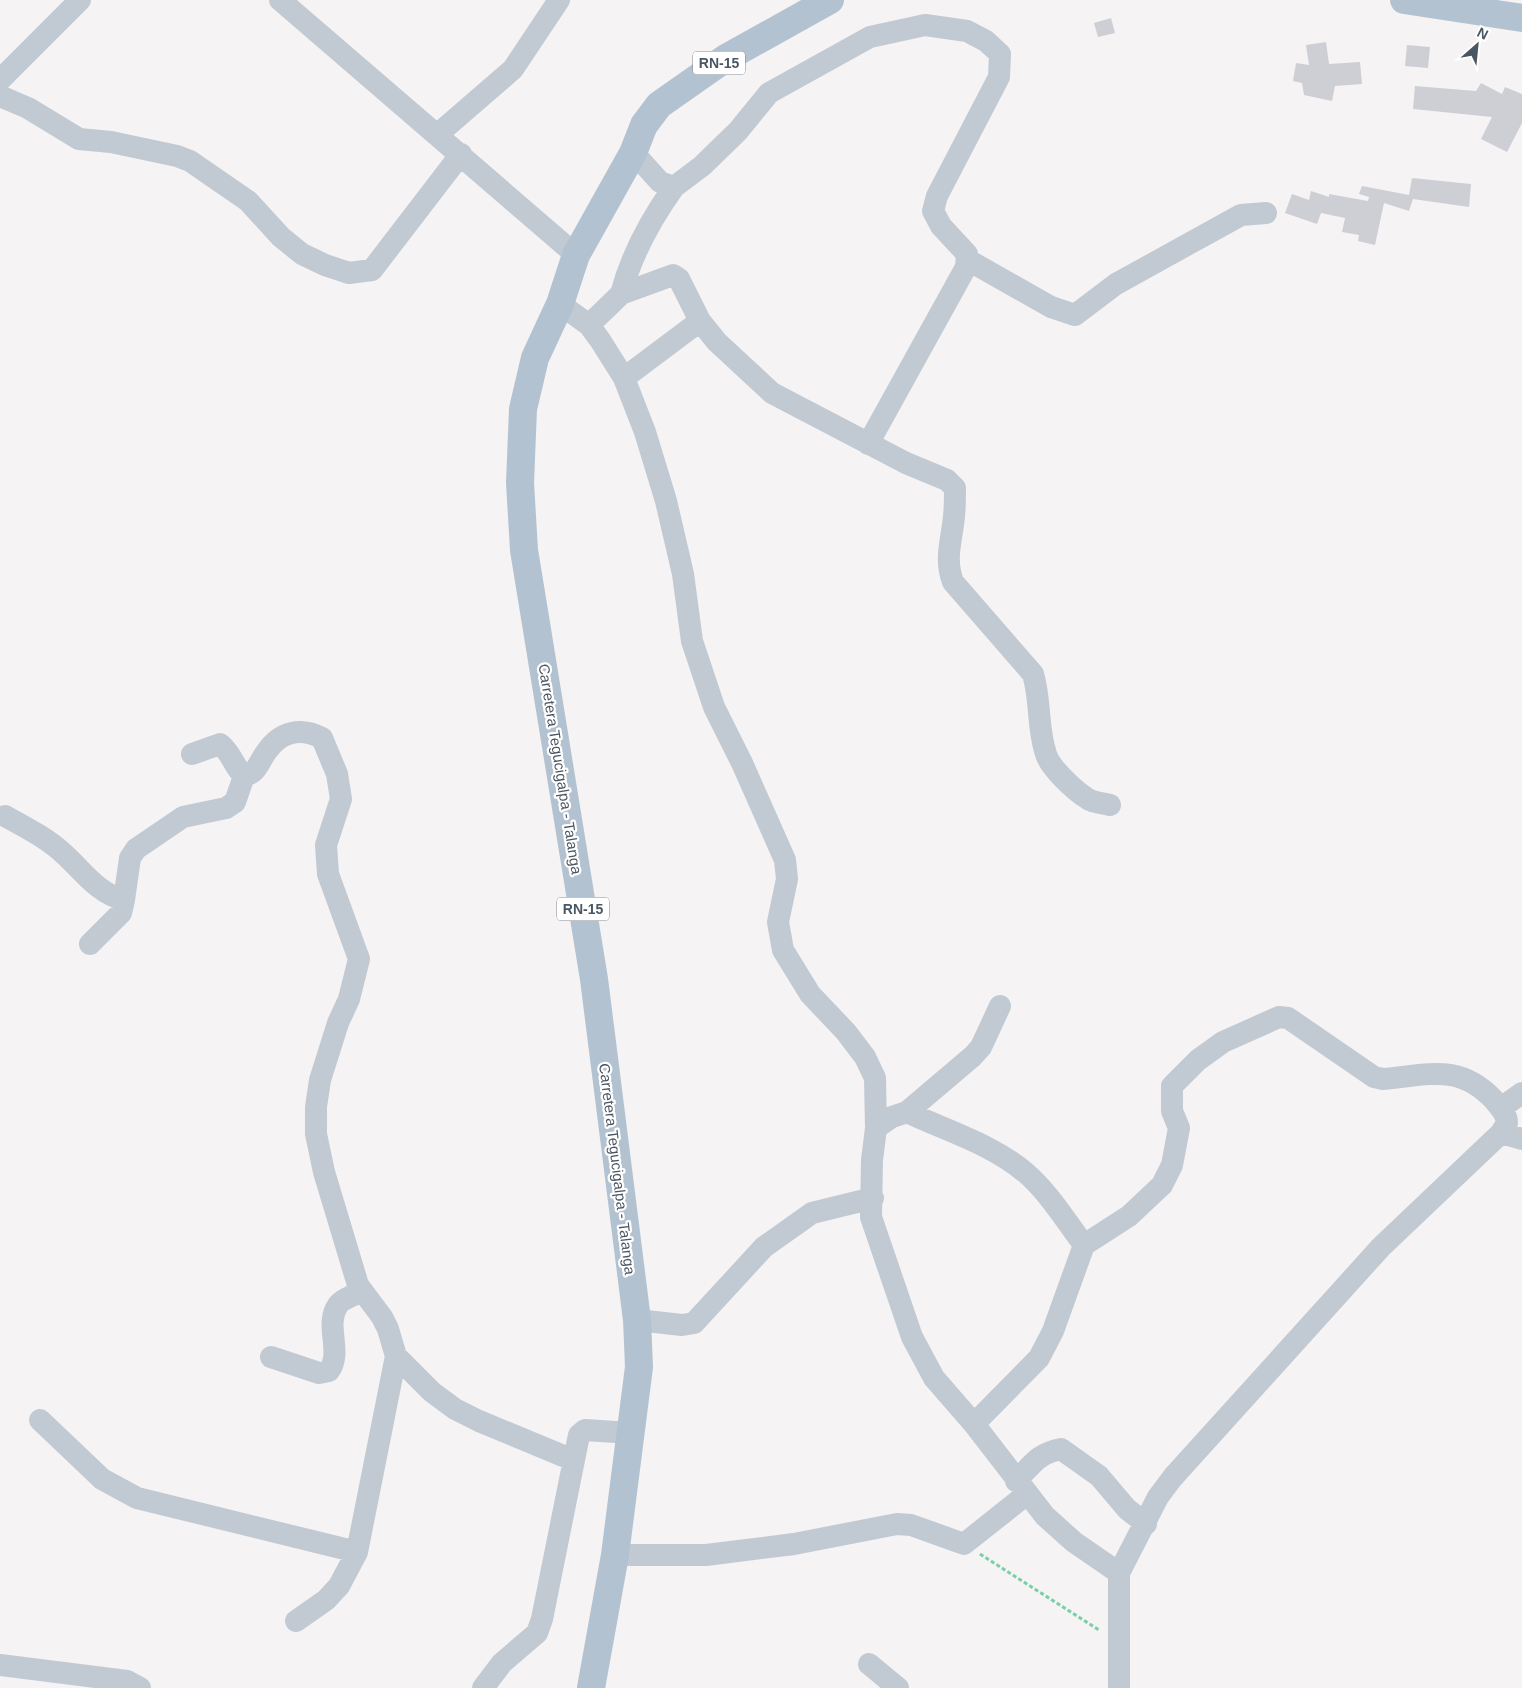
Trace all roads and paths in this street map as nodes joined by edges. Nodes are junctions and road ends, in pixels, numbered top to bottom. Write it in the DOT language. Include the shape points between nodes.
graph roads {
  1 [pos="80,0"];
  2 [pos="280,0"];
  3 [pos="559,0"];
  4 [pos="830,0"];
  5 [pos="1404,0"];
  6 [pos="1522,18"];
  7 [pos="0,80"];
  8 [pos="0,96"];
  9 [pos="438,134"];
  10 [pos="633,152"];
  11 [pos="460,154"];
  12 [pos="674,187"];
  13 [pos="1266,213"];
  14 [pos="576,255"];
  15 [pos="968,260"];
  16 [pos="621,294"];
  17 [pos="560,304"];
  18 [pos="700,321"];
  19 [pos="589,325"];
  20 [pos="624,378"];
  21 [pos="868,444"];
  22 [pos="192,754"];
  23 [pos="244,776"];
  24 [pos="1110,804"];
  25 [pos="5,816"];
  26 [pos="124,900"];
  27 [pos="90,944"];
  28 [pos="1000,1006"];
  29 [pos="1522,1093"];
  30 [pos="1501,1108"];
  31 [pos="907,1112"];
  32 [pos="876,1128"];
  33 [pos="1511,1136"];
  34 [pos="873,1198"];
  35 [pos="1084,1245"];
  36 [pos="362,1291"];
  37 [pos="637,1320"];
  38 [pos="396,1356"];
  39 [pos="271,1357"];
  40 [pos="40,1420"];
  41 [pos="974,1424"];
  42 [pos="631,1433"];
  43 [pos="573,1460"];
  44 [pos="1022,1487"];
  45 [pos="1146,1524"];
  46 [pos="964,1544"];
  47 [pos="357,1552"];
  48 [pos="615,1555"];
  49 [pos="1119,1573"];
  50 [pos="296,1621"];
  51 [pos="1119,1642"];
  52 [pos="868,1664"];
  53 [pos="0,1666"];
  54 [pos="140,1688"];
  55 [pos="483,1688"];
  56 [pos="591,1688"];
  57 [pos="898,1688"];
  58 [pos="1119,1688"];
  1 -- 7 [label="street"];
  2 -- 9 [label="street"];
  3 -- 9 [label="street" via="513,69"];
  4 -- 10 [label="main road, Carretera Tegucigalpa - Talanga / RN-15" via="726,58 659,106 644,125"];
  5 -- 6 [label="main road"];
  8 -- 11 [label="street" via="28,108 79,139 111,142 190,161 248,201 302,254 325,266 349,273 372,270"];
  9 -- 11 [label="street"];
  10 -- 12 [label="street" via="660,182"];
  10 -- 14 [label="main road, Carretera Tegucigalpa - Talanga / RN-15"];
  11 -- 14 [label="street"];
  12 -- 15 [label="street" via="702,166 738,131 769,93 870,37 926,25 967,31 986,41 1000,54 999,76 937,196 933,211 941,226 967,254"];
  12 -- 16 [label="street" via="643,237 626,274"];
  13 -- 15 [label="street" via="1241,215 1116,284 1075,315 1051,307"];
  14 -- 17 [label="main road, Carretera Tegucigalpa - Talanga / RN-15"];
  15 -- 21 [label="street"];
  16 -- 18 [label="street" via="674,274"];
  16 -- 19 [label="street"];
  17 -- 19 [label="street"];
  17 -- 37 [label="main road, Carretera Tegucigalpa - Talanga / RN-15" via="535,358 523,409 520,483 524,550 594,979"];
  18 -- 20 [label="street"];
  18 -- 21 [label="street" via="717,342 772,393"];
  19 -- 20 [label="street"];
  20 -- 32 [label="street" via="666,501 683,574 692,641 714,707 785,860 787,878 778,922 783,950 810,994 865,1057 875,1078"];
  21 -- 24 [label="street" via="947,480 955,488 948,550 948,569 953,582 1033,674 1046,756 1067,782 1089,800"];
  22 -- 23 [label="street" via="220,744 229,751 238,771"];
  23 -- 26 [label="street" via="235,802 226,808 183,817 136,849 130,858"];
  23 -- 36 [label="street" via="256,770 268,749 280,738 297,731 309,731 322,738 337,774 341,799 326,845 328,874 359,959 349,999 320,1080 316,1134 324,1172"];
  25 -- 26 [label="street" via="63,853 86,878 111,896"];
  26 -- 27 [label="street" via="121,913"];
  28 -- 31 [label="street" via="981,1047"];
  29 -- 30 [label="street"];
  30 -- 33 [label="street"];
  30 -- 35 [label="street" via="1480,1086 1466,1078 1446,1074 1374,1077 1288,1018 1279,1017 1223,1042 1198,1060 1172,1086 1172,1110 1179,1128 1172,1165 1162,1184 1129,1216"];
  31 -- 32 [label="street"];
  31 -- 35 [label="street" via="984,1146 1026,1173"];
  32 -- 34 [label="street" via="872,1160"];
  33 -- 45 [label="street" via="1380,1247 1173,1477 1158,1497"];
  34 -- 37 [label="street" via="812,1212 764,1248 694,1323 682,1325"];
  34 -- 41 [label="street" via="871,1217 912,1337 934,1378"];
  35 -- 41 [label="street" via="1053,1331 1039,1358"];
  36 -- 38 [label="street" via="382,1317"];
  36 -- 39 [label="street" via="339,1304 334,1315 335,1363 329,1371 319,1373"];
  37 -- 42 [label="main road, Carretera Tegucigalpa - Talanga / RN-15" via="639,1367"];
  38 -- 43 [label="street" via="432,1392 455,1409"];
  38 -- 47 [label="street"];
  40 -- 47 [label="street" via="102,1479 138,1498"];
  41 -- 44 [label="street"];
  42 -- 43 [label="street" via="585,1430 577,1441"];
  42 -- 48 [label="main road, Carretera Tegucigalpa - Talanga / RN-15"];
  43 -- 55 [label="street" via="537,1633 502,1663"];
  44 -- 45 [label="street" via="1032,1462 1046,1452 1061,1449 1099,1476"];
  44 -- 46 [label="street"];
  44 -- 49 [label="street" via="1045,1516 1074,1542"];
  45 -- 49 [label="street"];
  46 -- 48 [label="street" via="911,1525 898,1524 794,1544 706,1555"];
  46 -- 51 [label="path"];
  47 -- 50 [label="street" via="339,1586 326,1600"];
  48 -- 56 [label="main road, Carretera Tegucigalpa - Talanga / RN-15"];
  49 -- 51 [label="street"];
  51 -- 58 [label="street"];
  52 -- 57 [label="street"];
  53 -- 54 [label="street" via="127,1682"];
}
